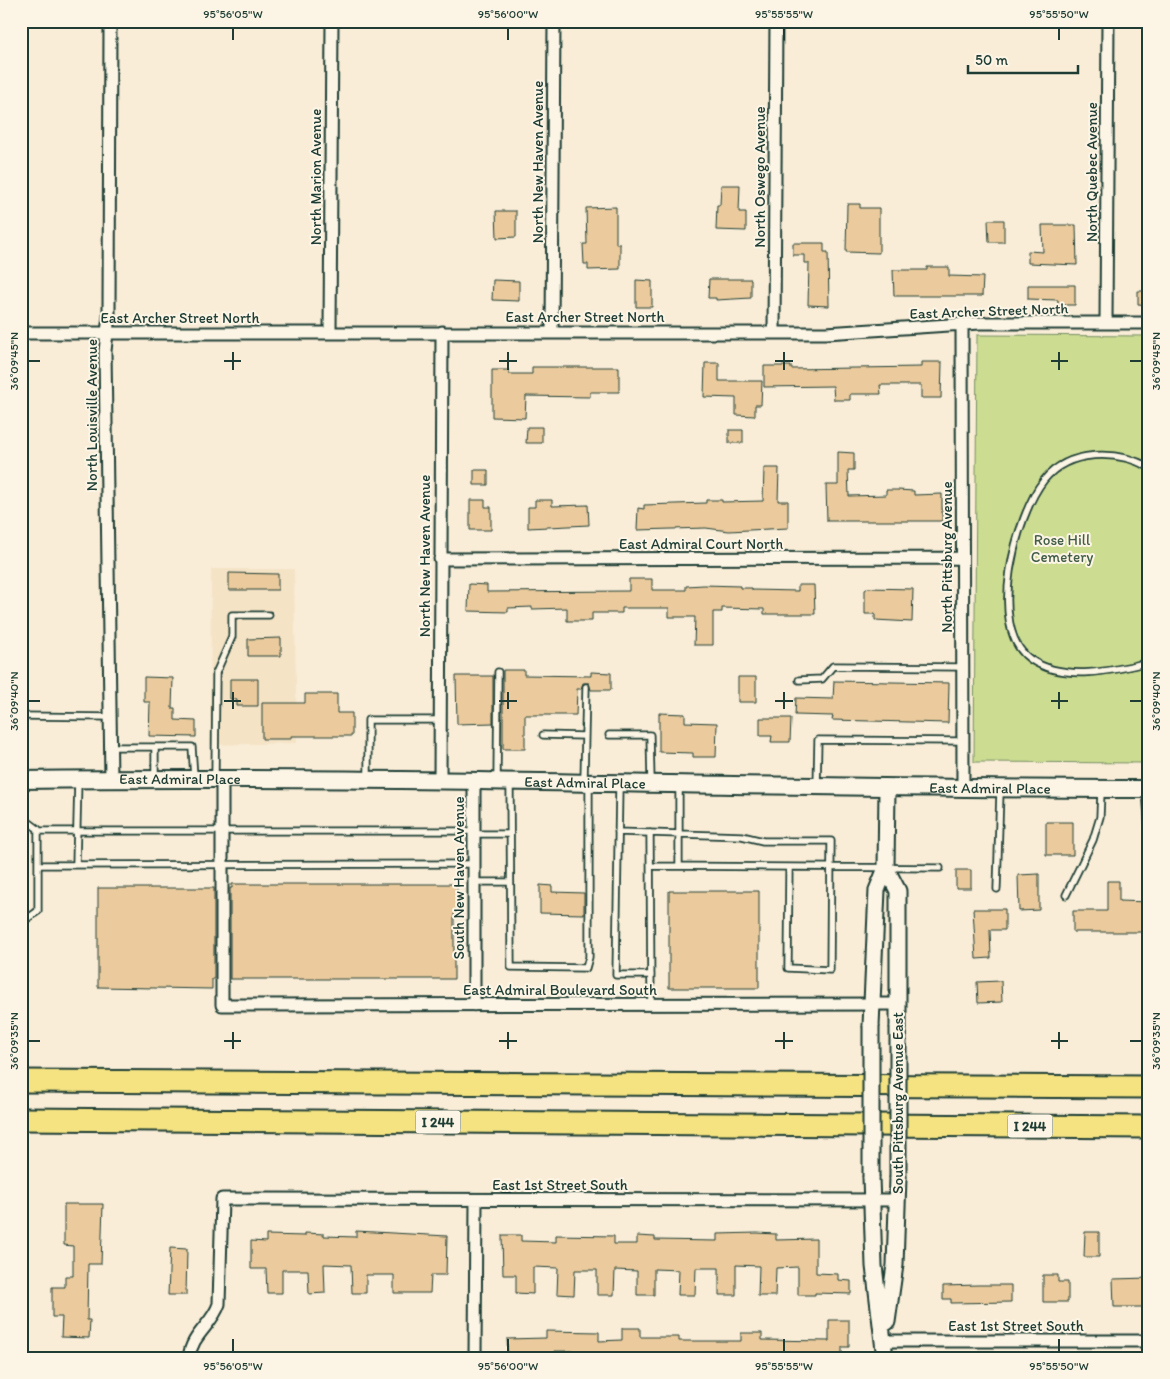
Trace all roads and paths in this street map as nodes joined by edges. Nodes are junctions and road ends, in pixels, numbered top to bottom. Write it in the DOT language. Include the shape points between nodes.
graph roads {
  1 [pos="110,21"];
  2 [pos="332,21"];
  3 [pos="554,21"];
  4 [pos="776,21"];
  5 [pos="1108,21"];
  6 [pos="1106,322"];
  7 [pos="1149,322"];
  8 [pos="962,324"];
  9 [pos="330,332"];
  10 [pos="442,332"];
  11 [pos="552,332"];
  12 [pos="774,332"];
  13 [pos="21,333"];
  14 [pos="107,333"];
  15 [pos="1149,467"];
  16 [pos="962,558"];
  17 [pos="440,559"];
  18 [pos="269,615"];
  19 [pos="1149,662"];
  20 [pos="962,667"];
  21 [pos="498,672"];
  22 [pos="799,680"];
  23 [pos="586,687"];
  24 [pos="21,716"];
  25 [pos="111,717"];
  26 [pos="440,720"];
  27 [pos="543,735"];
  28 [pos="609,735"];
  29 [pos="584,736"];
  30 [pos="962,741"];
  31 [pos="111,746"];
  32 [pos="155,747"];
  33 [pos="78,779"];
  34 [pos="111,779"];
  35 [pos="155,779"];
  36 [pos="21,780"];
  37 [pos="194,780"];
  38 [pos="218,780"];
  39 [pos="368,780"];
  40 [pos="440,780"];
  41 [pos="474,781"];
  42 [pos="503,782"];
  43 [pos="587,783"];
  44 [pos="619,784"];
  45 [pos="651,784"];
  46 [pos="679,785"];
  47 [pos="817,787"];
  48 [pos="887,789"];
  49 [pos="963,789"];
  50 [pos="1000,789"];
  51 [pos="1101,789"];
  52 [pos="1147,789"];
  53 [pos="21,822"];
  54 [pos="38,832"];
  55 [pos="77,832"];
  56 [pos="222,832"];
  57 [pos="618,832"];
  58 [pos="1149,832"];
  59 [pos="474,833"];
  60 [pos="650,833"];
  61 [pos="510,834"];
  62 [pos="679,834"];
  63 [pos="475,864"];
  64 [pos="222,865"];
  65 [pos="38,866"];
  66 [pos="76,866"];
  67 [pos="650,866"];
  68 [pos="679,866"];
  69 [pos="789,867"];
  70 [pos="830,867"];
  71 [pos="886,868"];
  72 [pos="940,868"];
  73 [pos="475,882"];
  74 [pos="510,882"];
  75 [pos="997,889"];
  76 [pos="1066,895"];
  77 [pos="21,923"];
  78 [pos="651,975"];
  79 [pos="651,1004"];
  80 [pos="870,1004"];
  81 [pos="898,1004"];
  82 [pos="474,1005"];
  83 [pos="21,1081"];
  84 [pos="1149,1087"];
  85 [pos="21,1119"];
  86 [pos="1149,1127"];
  87 [pos="476,1200"];
  88 [pos="871,1200"];
  89 [pos="897,1200"];
  90 [pos="884,1341"];
  91 [pos="1149,1341"];
  92 [pos="189,1358"];
  93 [pos="475,1358"];
  94 [pos="884,1358"];
  1 -- 14 [label="street, North Louisville Avenue"];
  2 -- 9 [label="street, North Marion Avenue"];
  3 -- 11 [label="street, North New Haven Avenue"];
  4 -- 12 [label="street, North Oswego Avenue"];
  5 -- 6 [label="street, North Quebec Avenue"];
  6 -- 7 [label="street, East Archer Street North"];
  6 -- 8 [label="street, East Archer Street North"];
  8 -- 12 [label="street, East Archer Street North" via="876,331"];
  8 -- 16 [label="street, North Pittsburg Avenue"];
  9 -- 10 [label="street, East Archer Street North"];
  9 -- 14 [label="street, East Archer Street North"];
  10 -- 11 [label="street, East Archer Street North"];
  10 -- 17 [label="street, North New Haven Avenue"];
  11 -- 12 [label="street, East Archer Street North"];
  13 -- 14 [label="street, East Archer Street North"];
  14 -- 25 [label="street, North Louisville Avenue"];
  15 -- 19 [label="lane" via="1122,455 1088,457 1070,461 1045,479 1027,511 1015,550 1006,603 1012,635 1020,650 1044,666 1058,670 1100,671"];
  16 -- 17 [label="street, East Admiral Court North"];
  16 -- 20 [label="street, North Pittsburg Avenue"];
  17 -- 26 [label="street, North New Haven Avenue"];
  18 -- 38 [label="lane" via="232,615 232,637 216,673"];
  20 -- 22 [label="lane" via="833,666 822,680"];
  20 -- 30 [label="street, North Pittsburg Avenue"];
  21 -- 42 [label="lane"];
  23 -- 29 [label="lane"];
  24 -- 25 [label="lane"];
  25 -- 31 [label="street, North Louisville Avenue"];
  26 -- 39 [label="lane" via="368,720"];
  26 -- 40 [label="street, North New Haven Avenue"];
  27 -- 29 [label="lane"];
  28 -- 45 [label="lane" via="650,735"];
  29 -- 43 [label="lane"];
  30 -- 47 [label="lane" via="818,740"];
  30 -- 49 [label="street, North Pittsburg Avenue"];
  31 -- 32 [label="lane"];
  31 -- 34 [label="street, North Louisville Avenue"];
  32 -- 35 [label="lane"];
  32 -- 37 [label="lane" via="192,747"];
  33 -- 34 [label="main road, East Admiral Place"];
  33 -- 36 [label="main road, East Admiral Place"];
  33 -- 55 [label="lane"];
  34 -- 35 [label="main road, East Admiral Place"];
  35 -- 37 [label="main road, East Admiral Place"];
  37 -- 38 [label="main road, East Admiral Place"];
  38 -- 39 [label="main road, East Admiral Place"];
  38 -- 56 [label="street"];
  39 -- 40 [label="main road, East Admiral Place"];
  40 -- 41 [label="main road, East Admiral Place"];
  41 -- 42 [label="main road, East Admiral Place"];
  41 -- 59 [label="street, South New Haven Avenue"];
  42 -- 43 [label="main road, East Admiral Place"];
  42 -- 61 [label="lane"];
  43 -- 44 [label="main road, East Admiral Place"];
  43 -- 74 [label="lane" via="589,957 586,968 511,967"];
  44 -- 45 [label="main road, East Admiral Place"];
  44 -- 57 [label="lane"];
  45 -- 46 [label="main road, East Admiral Place"];
  46 -- 47 [label="main road, East Admiral Place"];
  46 -- 62 [label="lane"];
  47 -- 48 [label="main road, East Admiral Place"];
  48 -- 49 [label="main road, East Admiral Place"];
  48 -- 71 [label="street, South Pittsburg Avenue East"];
  49 -- 50 [label="main road, East Admiral Place"];
  50 -- 51 [label="main road, East Admiral Place"];
  50 -- 75 [label="lane"];
  51 -- 52 [label="main road, East Admiral Place"];
  51 -- 76 [label="lane" via="1098,825"];
  52 -- 58 [label="lane"];
  53 -- 54 [label="lane" via="30,823"];
  54 -- 55 [label="lane"];
  54 -- 65 [label="lane"];
  55 -- 56 [label="lane"];
  55 -- 66 [label="lane"];
  56 -- 59 [label="lane"];
  56 -- 64 [label="street"];
  57 -- 60 [label="lane"];
  57 -- 78 [label="lane" via="616,975"];
  59 -- 61 [label="lane"];
  59 -- 63 [label="street, South New Haven Avenue"];
  60 -- 62 [label="lane"];
  60 -- 67 [label="lane"];
  61 -- 74 [label="lane"];
  62 -- 68 [label="lane"];
  62 -- 70 [label="lane" via="742,836 763,841 830,841"];
  63 -- 64 [label="lane"];
  63 -- 73 [label="street, South New Haven Avenue"];
  64 -- 66 [label="lane"];
  64 -- 82 [label="street, East Admiral Boulevard South" via="222,1006"];
  65 -- 66 [label="lane"];
  65 -- 77 [label="lane" via="38,911"];
  67 -- 68 [label="lane"];
  67 -- 78 [label="lane"];
  68 -- 69 [label="lane"];
  69 -- 70 [label="lane"];
  69 -- 70 [label="lane" via="788,968 830,970"];
  70 -- 71 [label="lane"];
  71 -- 72 [label="lane"];
  71 -- 80 [label="street, South Pittsburg Avenue East" via="876,890"];
  71 -- 81 [label="street, South Pittsburg Avenue East" via="898,891"];
  73 -- 74 [label="lane"];
  73 -- 82 [label="street, South New Haven Avenue"];
  78 -- 79 [label="lane"];
  79 -- 80 [label="street, East Admiral Boulevard South"];
  79 -- 82 [label="street, East Admiral Boulevard South"];
  80 -- 81 [label="street, East Admiral Boulevard South"];
  80 -- 88 [label="street, South Pittsburg Avenue East, bridge"];
  81 -- 89 [label="street, South Pittsburg Avenue East, bridge"];
  83 -- 84 [label="highway"];
  85 -- 86 [label="highway, I 244"];
  87 -- 88 [label="street, East 1st Street South"];
  87 -- 92 [label="street, East 1st Street South" via="222,1199 219,1304 216,1314 193,1341"];
  87 -- 93 [label="street"];
  88 -- 89 [label="street, East 1st Street South"];
  88 -- 90 [label="street, South Pittsburg Avenue East" via="874,1266"];
  89 -- 90 [label="street, South Pittsburg Avenue East" via="895,1265"];
  90 -- 91 [label="street, East 1st Street South"];
  90 -- 94 [label="street, South Pittsburg Avenue East"];
}
